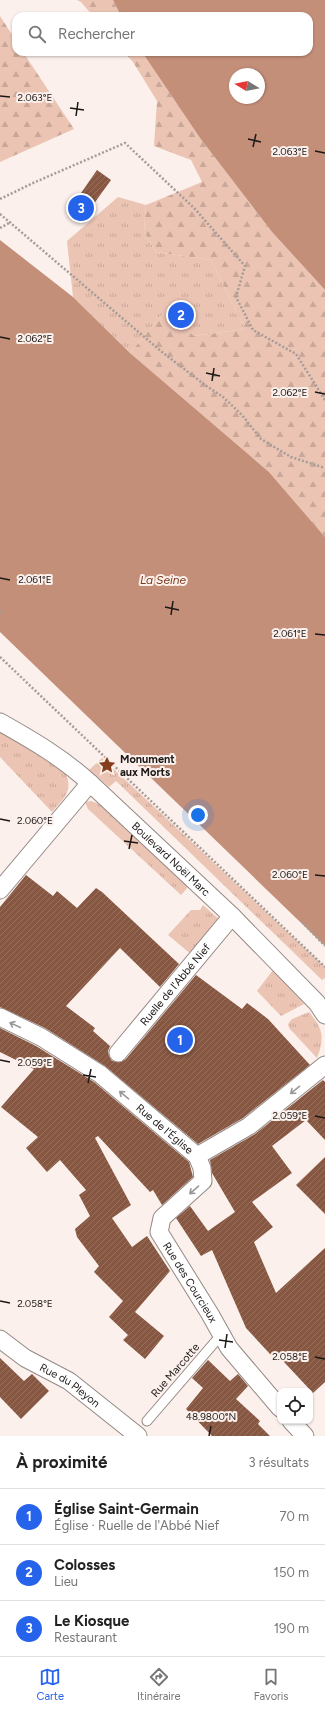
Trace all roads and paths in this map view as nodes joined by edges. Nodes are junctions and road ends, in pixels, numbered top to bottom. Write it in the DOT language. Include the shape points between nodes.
graph roads {
  1 [pos="0,199"];
  2 [pos="0,214"];
  3 [pos="11,222"];
  4 [pos="0,228"];
  5 [pos="325,400"];
  6 [pos="325,468"];
  7 [pos="0,610"];
  8 [pos="3,614"];
  9 [pos="0,657"];
  10 [pos="0,722"];
  11 [pos="90,783"];
  12 [pos="0,890"];
  13 [pos="232,916"];
  14 [pos="302,922"];
  15 [pos="325,946"];
  16 [pos="325,967"];
  17 [pos="325,1015"];
  18 [pos="0,1017"];
  19 [pos="118,1053"];
  20 [pos="325,1065"];
  21 [pos="197,1156"];
  22 [pos="221,1335"];
  23 [pos="0,1339"];
  24 [pos="277,1404"];
  25 [pos="147,1421"];
  26 [pos="294,1424"];
  27 [pos="135,1435"];
  28 [pos="305,1436"];
  1 -- 5 [label="path" via="125,143 194,208 245,266 236,297 253,330 296,354"];
  2 -- 3 [label="path"];
  3 -- 4 [label="path"];
  3 -- 6 [label="path" via="162,352 223,397 262,439 291,457"];
  7 -- 8 [label="path"];
  9 -- 16 [label="path"];
  10 -- 11 [label="street, Boulevard Noël Marc" via="56,755"];
  11 -- 12 [label="street"];
  11 -- 13 [label="street, Boulevard Noël Marc"];
  13 -- 17 [label="street, Boulevard Noël Marc" via="317,1003"];
  13 -- 19 [label="street, Ruelle de l'Abbé Nief"];
  14 -- 15 [label="path"];
  21 -- 18 [label="street, Rue de l'Église, one-way" via="100,1074 41,1037"];
  20 -- 21 [label="street, Rue de l'Église, one-way" via="249,1126"];
  21 -- 22 [label="street, Rue des Courcieux, one-way" via="202,1168 203,1181 162,1218 159,1232"];
  22 -- 24 [label="street, Rue des Courcieux"];
  22 -- 25 [label="lane, Rue Marcotte"];
  23 -- 27 [label="street, Rue du Pleyon" via="25,1358 69,1382"];
  26 -- 28 [label="street"];
}
